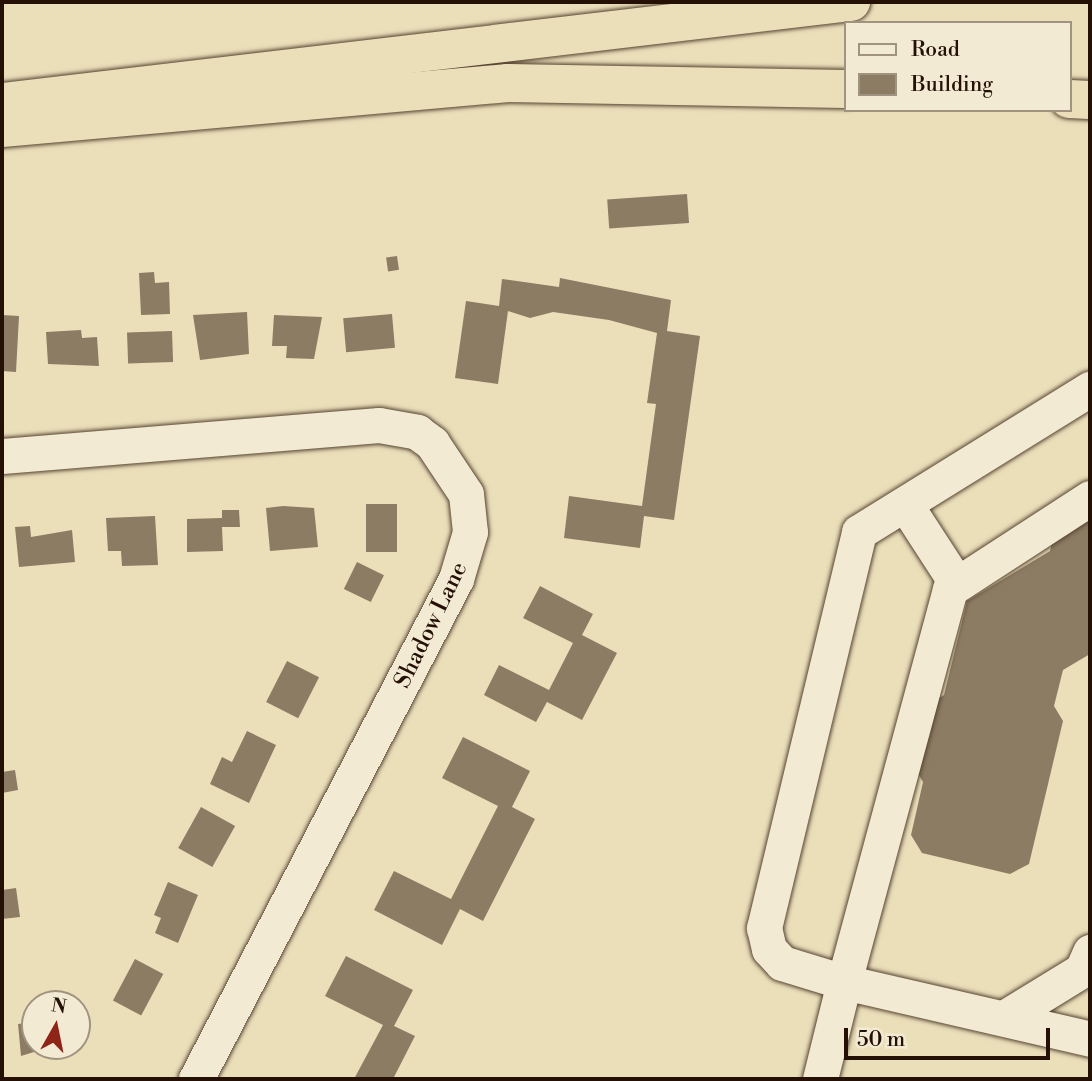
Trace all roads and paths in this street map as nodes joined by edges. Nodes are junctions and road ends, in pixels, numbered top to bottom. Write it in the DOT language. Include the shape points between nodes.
graph roads {
  1 [pos="851,2"];
  2 [pos="844,89"];
  3 [pos="1071,99"];
  4 [pos="1090,100"];
  5 [pos="2,102"];
  6 [pos="2,128"];
  7 [pos="1090,390"];
  8 [pos="2,456"];
  9 [pos="1090,498"];
  10 [pos="905,504"];
  11 [pos="957,584"];
  12 [pos="1090,952"];
  13 [pos="844,982"];
  14 [pos="1004,1018"];
  15 [pos="1090,1039"];
  16 [pos="196,1079"];
  17 [pos="820,1079"];
  1 -- 5 [label="highway"];
  2 -- 6 [label="highway" via="508,83"];
  3 -- 4 [label="highway"];
  7 -- 10 [label="street"];
  8 -- 16 [label="street, Shadow Lane" via="379,425 416,432 432,443 466,494 470,533 456,579"];
  9 -- 11 [label="street"];
  10 -- 11 [label="street"];
  10 -- 13 [label="street" via="859,532 764,928 769,949 782,963"];
  11 -- 13 [label="street" via="950,589"];
  12 -- 14 [label="street" via="1082,970"];
  13 -- 14 [label="street"];
  13 -- 17 [label="street"];
  14 -- 15 [label="street"];
}
